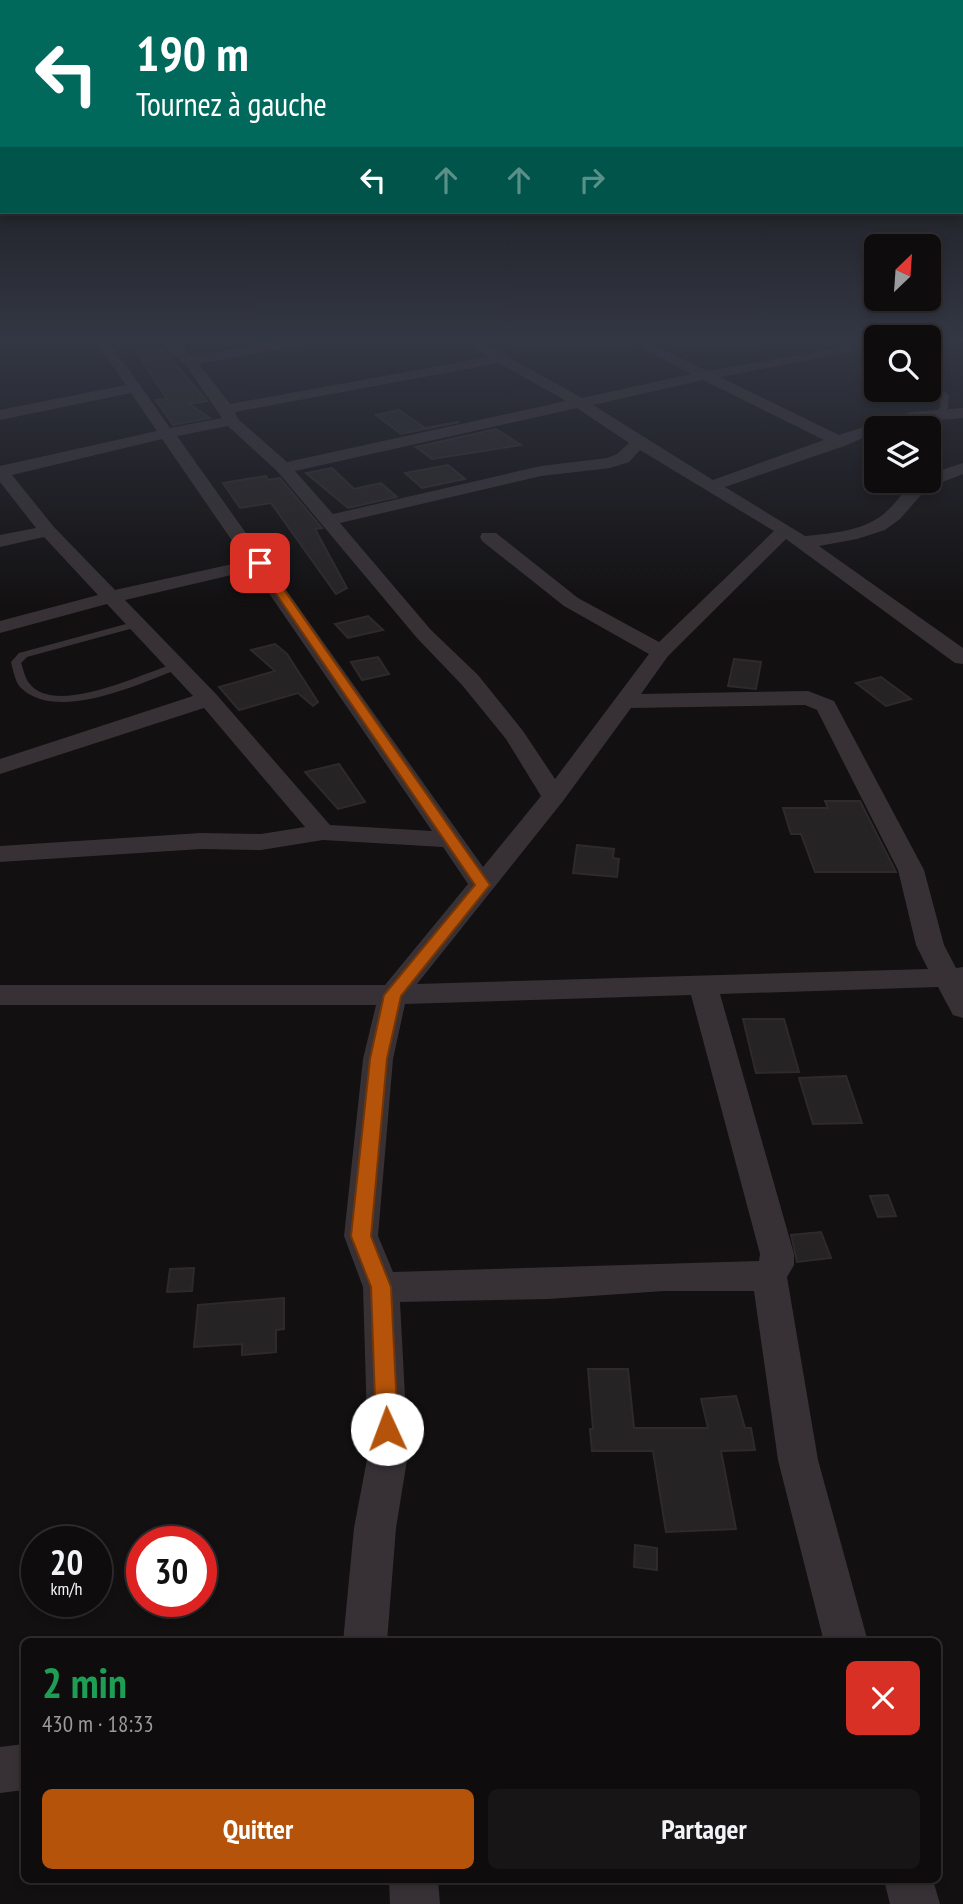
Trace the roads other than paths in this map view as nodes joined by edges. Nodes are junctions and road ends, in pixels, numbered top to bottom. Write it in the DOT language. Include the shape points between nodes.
graph roads {
  1 [pos="165,430"];
  2 [pos="178,430"];
  3 [pos="244,430"];
  4 [pos="462,430"];
  5 [pos="621,430"];
  6 [pos="817,430"];
  7 [pos="868,430"];
  8 [pos="167,433"];
  9 [pos="639,442"];
  10 [pos="841,442"];
  11 [pos="284,468"];
  12 [pos="963,468"];
  13 [pos="1,472"];
  14 [pos="941,476"];
  15 [pos="712,486"];
  16 [pos="909,493"];
  17 [pos="327,521"];
  18 [pos="48,531"];
  19 [pos="793,536"];
  20 [pos="489,537"];
  21 [pos="0,541"];
  22 [pos="260,563"];
  23 [pos="111,597"];
  24 [pos="137,624"];
  25 [pos="0,627"];
  26 [pos="661,652"];
  27 [pos="963,658"];
  28 [pos="177,666"];
  29 [pos="208,699"];
  30 [pos="627,701"];
  31 [pos="0,767"];
  32 [pos="554,796"];
  33 [pos="323,832"];
  34 [pos="451,840"];
  35 [pos="0,854"];
  36 [pos="482,885"];
  37 [pos="955,977"];
  38 [pos="703,985"];
  39 [pos="0,995"];
  40 [pos="393,995"];
  41 [pos="963,1008"];
  42 [pos="769,1274"];
  43 [pos="381,1287"];
  44 [pos="365,1638"];
  45 [pos="845,1638"];
  46 [pos="21,1767"];
  47 [pos="0,1770"];
  48 [pos="414,1883"];
  49 [pos="910,1883"];
  50 [pos="415,1904"];
  51 [pos="915,1904"];
  1 -- 8 [label="street"];
  2 -- 8 [label="street"];
  3 -- 11 [label="street"];
  4 -- 11 [label="street"];
  5 -- 9 [label="street"];
  6 -- 10 [label="street"];
  7 -- 10 [label="street"];
  8 -- 13 [label="street"];
  8 -- 22 [label="street"];
  9 -- 15 [label="street"];
  9 -- 17 [label="street" via="623,458 610,463 541,471"];
  10 -- 15 [label="street"];
  11 -- 17 [label="street"];
  12 -- 14 [label="street"];
  13 -- 18 [label="street"];
  15 -- 19 [label="street"];
  16 -- 19 [label="street" via="890,519 871,528 839,538"];
  17 -- 32 [label="street" via="470,680 515,736"];
  18 -- 21 [label="street"];
  18 -- 23 [label="street"];
  19 -- 26 [label="street"];
  19 -- 27 [label="street"];
  20 -- 26 [label="street" via="571,601"];
  22 -- 23 [label="street"];
  22 -- 34 [label="street"];
  23 -- 24 [label="street"];
  23 -- 25 [label="street"];
  24 -- 28 [label="street"];
  24 -- 28 [label="lane" via="23,655 16,662 17,676 31,693 55,701 94,694"];
  26 -- 30 [label="street"];
  28 -- 29 [label="street"];
  29 -- 31 [label="street"];
  29 -- 33 [label="street"];
  30 -- 32 [label="street"];
  30 -- 37 [label="street" via="808,698 827,706 911,870 930,945"];
  32 -- 36 [label="street"];
  33 -- 34 [label="street"];
  33 -- 35 [label="street" via="261,842 201,841"];
  34 -- 36 [label="street"];
  36 -- 40 [label="street"];
  37 -- 38 [label="street"];
  37 -- 41 [label="street"];
  38 -- 40 [label="street"];
  38 -- 42 [label="street" via="777,1254"];
  39 -- 40 [label="street"];
  40 -- 43 [label="street" via="378,1059 361,1236"];
  42 -- 43 [label="street"];
  42 -- 45 [label="street" via="798,1460"];
  43 -- 44 [label="street" via="387,1454"];
  46 -- 47 [label="street"];
  48 -- 50 [label="street"];
  49 -- 51 [label="street"];
}
